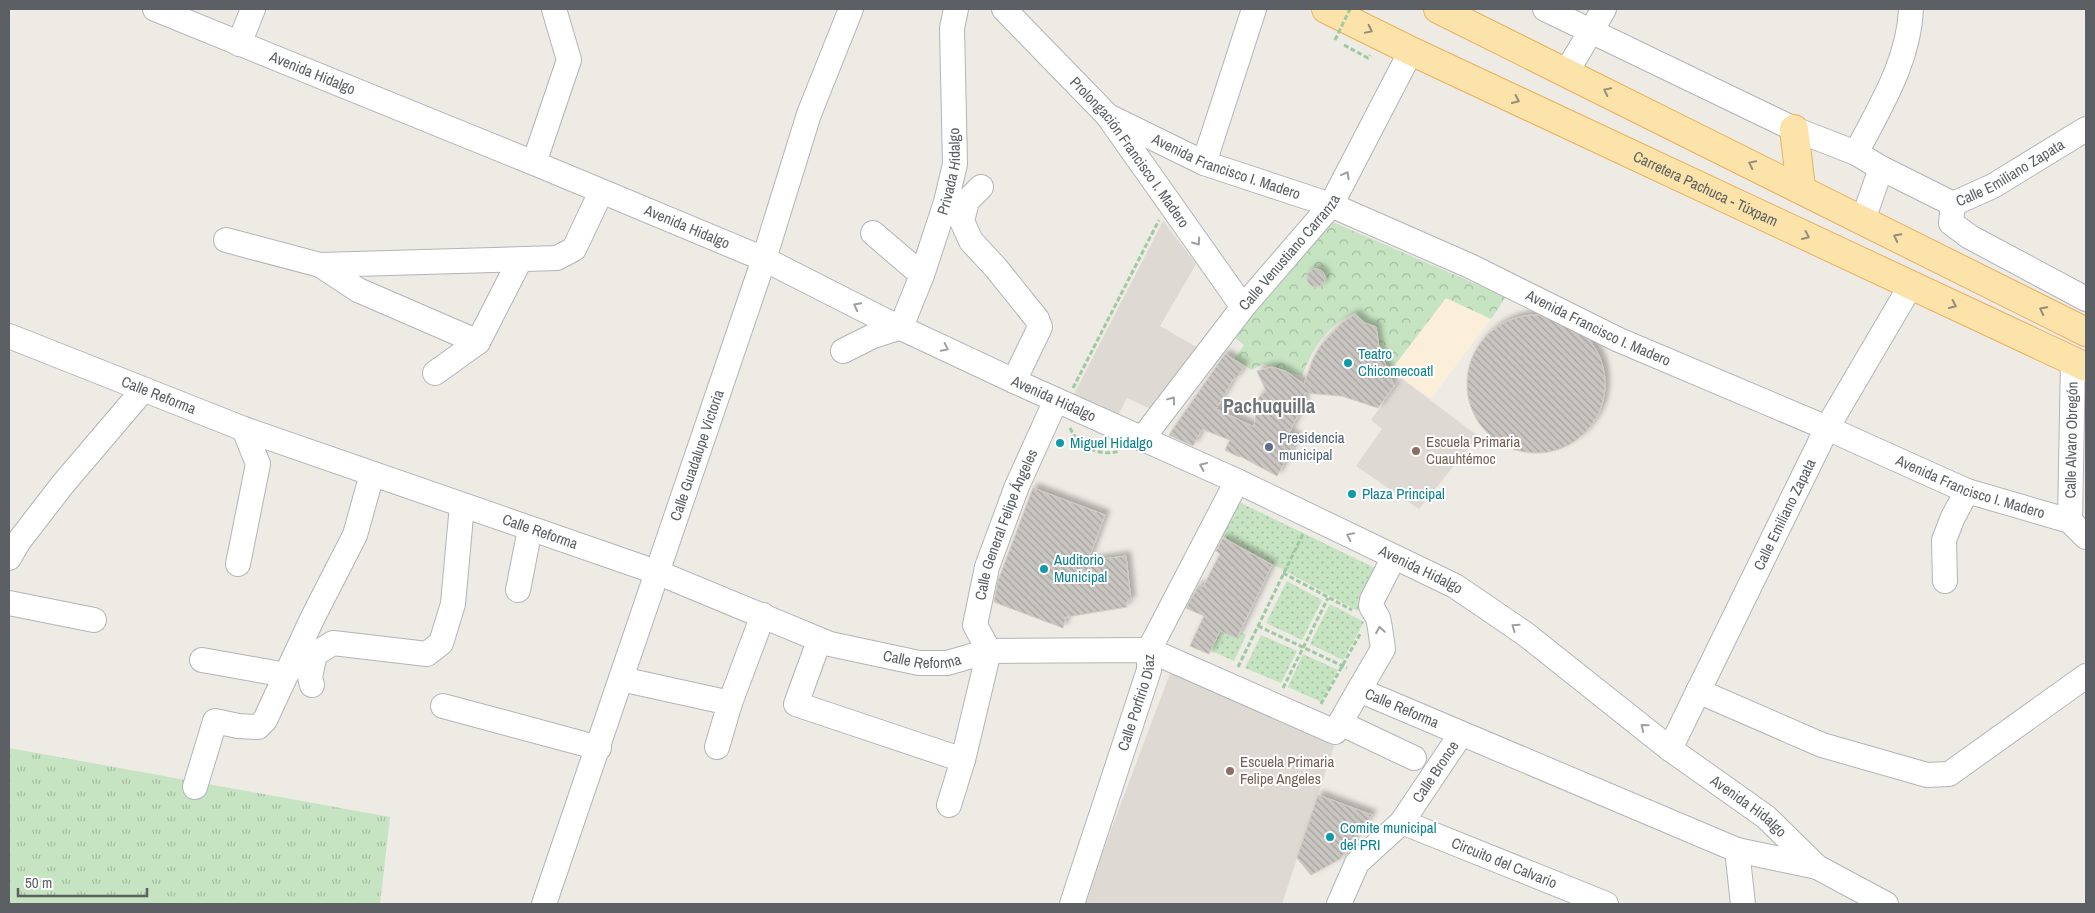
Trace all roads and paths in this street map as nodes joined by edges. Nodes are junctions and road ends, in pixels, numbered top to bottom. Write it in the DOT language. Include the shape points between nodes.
graph roads {
  1 [pos="154,9"];
  2 [pos="254,9"];
  3 [pos="554,9"];
  4 [pos="851,9"];
  5 [pos="956,9"];
  6 [pos="1004,9"];
  7 [pos="1254,9"];
  8 [pos="1326,9"];
  9 [pos="1350,9"];
  10 [pos="1438,9"];
  11 [pos="1545,9"];
  12 [pos="1604,9"];
  13 [pos="1911,9"];
  14 [pos="1592,31"];
  15 [pos="239,44"];
  16 [pos="1411,51"];
  17 [pos="1368,58"];
  18 [pos="1567,71"];
  19 [pos="1108,116"];
  20 [pos="1794,129"];
  21 [pos="2086,130"];
  22 [pos="1856,153"];
  23 [pos="534,163"];
  24 [pos="1204,163"];
  25 [pos="1881,168"];
  26 [pos="981,187"];
  27 [pos="1801,188"];
  28 [pos="601,192"];
  29 [pos="1168,201"];
  30 [pos="1953,204"];
  31 [pos="1330,205"];
  32 [pos="1863,220"];
  33 [pos="873,233"];
  34 [pos="226,240"];
  35 [pos="520,260"];
  36 [pos="764,260"];
  37 [pos="320,266"];
  38 [pos="922,275"];
  39 [pos="1911,285"];
  40 [pos="2086,299"];
  41 [pos="1243,307"];
  42 [pos="901,327"];
  43 [pos="2086,332"];
  44 [pos="9,336"];
  45 [pos="478,342"];
  46 [pos="843,351"];
  47 [pos="2080,363"];
  48 [pos="435,373"];
  49 [pos="1014,381"];
  50 [pos="143,390"];
  51 [pos="1060,402"];
  52 [pos="1827,428"];
  53 [pos="244,429"];
  54 [pos="1142,438"];
  55 [pos="372,474"];
  56 [pos="1237,481"];
  57 [pos="1967,491"];
  58 [pos="462,505"];
  59 [pos="2070,521"];
  60 [pos="530,529"];
  61 [pos="1304,531"];
  62 [pos="2086,537"];
  63 [pos="1394,557"];
  64 [pos="9,558"];
  65 [pos="238,564"];
  66 [pos="659,573"];
  67 [pos="1283,573"];
  68 [pos="1945,581"];
  69 [pos="518,590"];
  70 [pos="1328,598"];
  71 [pos="9,603"];
  72 [pos="1352,611"];
  73 [pos="763,615"];
  74 [pos="94,620"];
  75 [pos="1258,626"];
  76 [pos="1364,627"];
  77 [pos="1366,635"];
  78 [pos="819,641"];
  79 [pos="1303,647"];
  80 [pos="1149,650"];
  81 [pos="989,651"];
  82 [pos="1356,651"];
  83 [pos="202,660"];
  84 [pos="1352,660"];
  85 [pos="1343,666"];
  86 [pos="1347,668"];
  87 [pos="1247,672"];
  88 [pos="286,675"];
  89 [pos="2086,676"];
  90 [pos="621,680"];
  91 [pos="1274,684"];
  92 [pos="1351,684"];
  93 [pos="312,685"];
  94 [pos="1283,688"];
  95 [pos="1291,691"];
  96 [pos="1698,691"];
  97 [pos="1314,701"];
  98 [pos="730,702"];
  99 [pos="443,706"];
  100 [pos="1340,723"];
  101 [pos="1461,734"];
  102 [pos="717,747"];
  103 [pos="599,748"];
  104 [pos="1670,749"];
  105 [pos="1414,758"];
  106 [pos="963,760"];
  107 [pos="195,787"];
  108 [pos="949,805"];
  109 [pos="1402,822"];
  110 [pos="1737,850"];
  111 [pos="1817,868"];
  112 [pos="544,904"];
  113 [pos="1072,904"];
  114 [pos="1339,904"];
  115 [pos="1606,904"];
  116 [pos="1743,904"];
  117 [pos="1885,904"];
  1 -- 15 [label="street, Avenida Hidalgo"];
  2 -- 15 [label="street"];
  3 -- 23 [label="street" via="569,60"];
  4 -- 36 [label="street, Calle Guadalupe Victoria" via="809,114"];
  5 -- 38 [label="street, Privada Hidalgo" via="952,28 955,164"];
  6 -- 19 [label="street, Prolongación Francisco I. Madero"];
  7 -- 24 [label="street"];
  8 -- 16 [label="main road, Carretera Pachuca - Túxpam, one-way"];
  9 -- 17 [label="path, bridge" via="1335,40"];
  10 -- 18 [label="main road"];
  11 -- 14 [label="street"];
  12 -- 14 [label="street"];
  13 -- 22 [label="street" via="1905,53"];
  14 -- 18 [label="street"];
  14 -- 20 [label="street"];
  15 -- 23 [label="street, Avenida Hidalgo"];
  31 -- 16 [label="street, Calle Venustiano Carranza, one-way"];
  16 -- 39 [label="main road, Carretera Pachuca - Túxpam, one-way"];
  27 -- 18 [label="main road, one-way"];
  19 -- 24 [label="street, Avenida Francisco I. Madero"];
  19 -- 29 [label="street, Prolongación Francisco I. Madero"];
  20 -- 22 [label="street"];
  20 -- 27 [label="main road"];
  21 -- 30 [label="street, Calle Emiliano Zapata" via="1993,186"];
  22 -- 25 [label="street"];
  23 -- 28 [label="street, Avenida Hidalgo"];
  24 -- 31 [label="street, Avenida Francisco I. Madero"];
  25 -- 30 [label="street"];
  25 -- 32 [label="street"];
  26 -- 49 [label="street" via="967,202 962,221 970,241 1026,304 1040,327"];
  27 -- 32 [label="main road"];
  28 -- 35 [label="street" via="574,249 557,258"];
  28 -- 36 [label="street, Avenida Hidalgo"];
  29 -- 41 [label="street, Prolongación Francisco I. Madero, one-way"];
  29 -- 51 [label="path"];
  30 -- 40 [label="street, Calle Emiliano Zapata" via="1951,223"];
  31 -- 41 [label="street, Calle Venustiano Carranza"];
  31 -- 52 [label="street, Avenida Francisco I. Madero" via="1470,266 1619,340"];
  43 -- 32 [label="main road, one-way"];
  33 -- 38 [label="street"];
  34 -- 37 [label="street"];
  35 -- 37 [label="street"];
  35 -- 45 [label="street"];
  42 -- 36 [label="street, Avenida Hidalgo, one-way"];
  36 -- 66 [label="street, Calle Guadalupe Victoria"];
  37 -- 45 [label="street" via="358,290"];
  38 -- 42 [label="street, Privada Hidalgo"];
  39 -- 47 [label="main road, Carretera Pachuca - Túxpam, one-way"];
  39 -- 52 [label="street, Calle Emiliano Zapata"];
  54 -- 41 [label="street, Calle Venustiano Carranza, one-way"];
  42 -- 46 [label="street"];
  42 -- 49 [label="street, Avenida Hidalgo, one-way"];
  44 -- 50 [label="street, Calle Reforma"];
  45 -- 48 [label="street"];
  47 -- 59 [label="street, Calle Alvaro Obregón"];
  49 -- 51 [label="street, Avenida Hidalgo"];
  50 -- 53 [label="street, Calle Reforma"];
  50 -- 64 [label="street" via="63,484"];
  51 -- 54 [label="street, Avenida Hidalgo"];
  51 -- 81 [label="street, Calle General Felipe Ángeles" via="1017,486 988,567 975,625"];
  52 -- 57 [label="street, Avenida Francisco I. Madero"];
  52 -- 96 [label="street, Calle Emiliano Zapata"];
  53 -- 55 [label="street, Calle Reforma"];
  53 -- 65 [label="street" via="258,464"];
  56 -- 54 [label="street, Avenida Hidalgo, one-way"];
  55 -- 58 [label="street, Calle Reforma"];
  55 -- 88 [label="street" via="355,535"];
  63 -- 56 [label="street, Avenida Hidalgo, one-way"];
  56 -- 80 [label="street, Calle Porfirio Díaz"];
  57 -- 59 [label="street, Avenida Francisco I. Madero"];
  57 -- 68 [label="street" via="1944,540"];
  58 -- 60 [label="street, Calle Reforma"];
  58 -- 93 [label="street" via="453,604 441,643 427,654 334,643 315,654 310,677"];
  59 -- 62 [label="street, Avenida Francisco I. Madero"];
  60 -- 66 [label="street, Calle Reforma"];
  60 -- 69 [label="street"];
  61 -- 67 [label="path"];
  92 -- 63 [label="street, one-way" via="1383,649 1378,618 1371,606"];
  104 -- 63 [label="street, Avenida Hidalgo, one-way" via="1524,633 1455,586"];
  66 -- 73 [label="street, Calle Reforma"];
  66 -- 90 [label="street, Calle Guadalupe Victoria"];
  67 -- 70 [label="path"];
  67 -- 75 [label="path"];
  70 -- 72 [label="path"];
  70 -- 79 [label="path"];
  71 -- 74 [label="street"];
  73 -- 78 [label="street, Calle Reforma"];
  73 -- 98 [label="street"];
  75 -- 79 [label="path"];
  75 -- 87 [label="path" via="1237,669"];
  76 -- 85 [label="path"];
  77 -- 82 [label="path"];
  78 -- 81 [label="street, Calle Reforma" via="919,663 947,663"];
  78 -- 106 [label="street" via="796,704"];
  79 -- 85 [label="path"];
  79 -- 94 [label="path"];
  80 -- 81 [label="street, Calle Reforma"];
  80 -- 100 [label="street, Calle Reforma" via="1335,732"];
  80 -- 113 [label="street, Calle Porfirio Díaz" via="1149,670"];
  81 -- 106 [label="street"];
  83 -- 88 [label="street"];
  84 -- 86 [label="path"];
  85 -- 86 [label="path"];
  85 -- 97 [label="path" via="1321,705"];
  86 -- 92 [label="path"];
  88 -- 107 [label="street" via="265,720 258,727 215,721"];
  89 -- 96 [label="street" via="1949,774 1927,775 1822,746"];
  90 -- 98 [label="street"];
  90 -- 103 [label="street, Calle Guadalupe Victoria"];
  91 -- 94 [label="path"];
  92 -- 100 [label="street, Calle Reforma"];
  92 -- 101 [label="street, Calle Reforma"];
  94 -- 95 [label="path"];
  96 -- 104 [label="street, Calle Emiliano Zapata"];
  98 -- 102 [label="street"];
  99 -- 103 [label="street"];
  100 -- 105 [label="street"];
  101 -- 109 [label="street, Calle Bronce"];
  101 -- 110 [label="street, Calle Reforma"];
  103 -- 112 [label="street, Calle Guadalupe Victoria"];
  104 -- 111 [label="street, Avenida Hidalgo" via="1766,817"];
  106 -- 108 [label="street"];
  109 -- 114 [label="street, Calle Bronce" via="1357,863"];
  109 -- 115 [label="street, Circuito del Calvario"];
  110 -- 111 [label="street, Calle Reforma"];
  110 -- 116 [label="street"];
  111 -- 117 [label="street, Avenida Hidalgo"];
}
